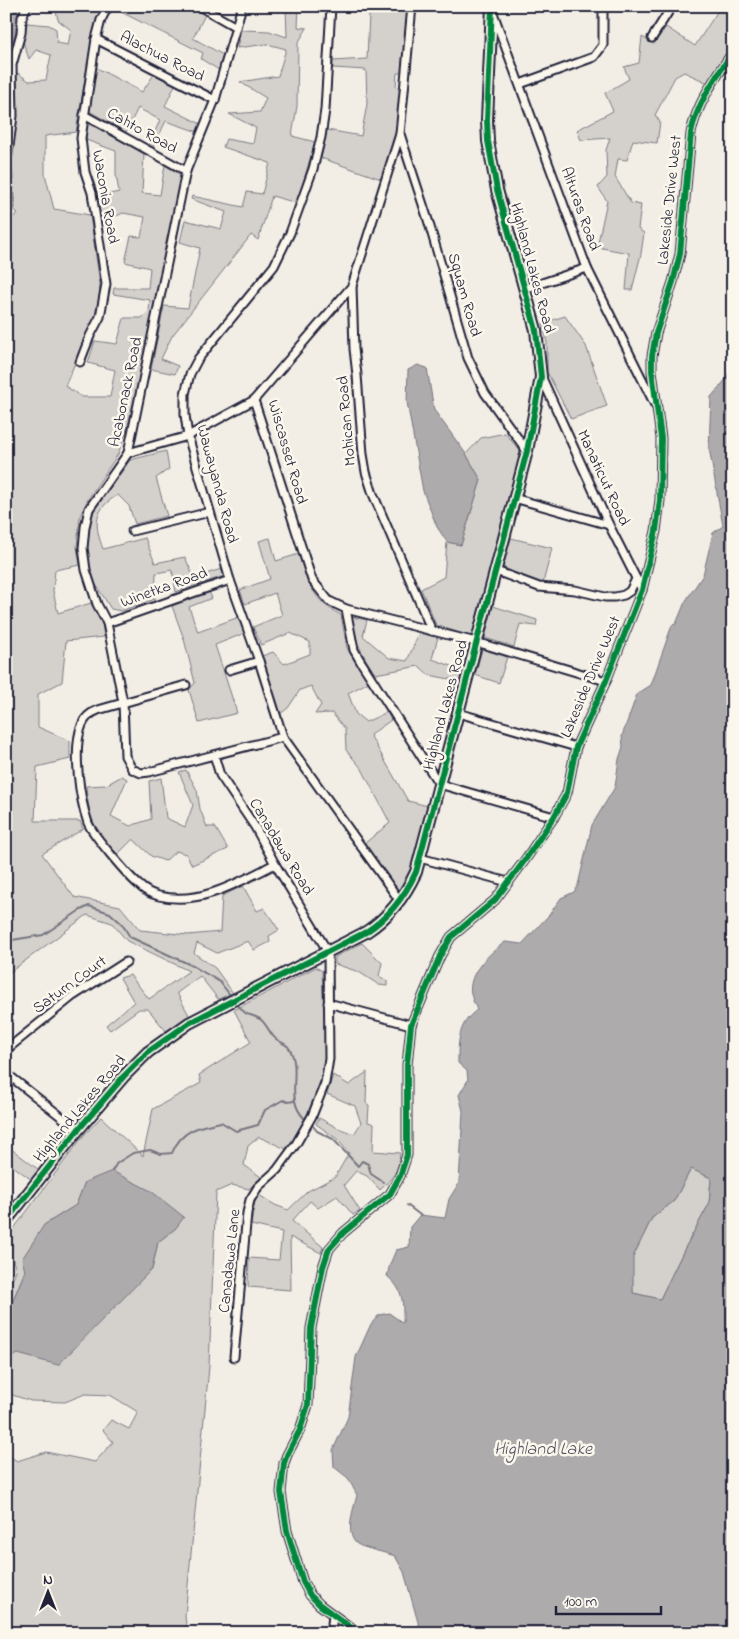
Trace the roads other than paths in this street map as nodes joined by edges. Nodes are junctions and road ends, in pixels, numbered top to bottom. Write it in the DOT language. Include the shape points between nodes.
graph roads {
  1 [pos="27,6"];
  2 [pos="108,6"];
  3 [pos="199,6"];
  4 [pos="242,6"];
  5 [pos="330,6"];
  6 [pos="412,6"];
  7 [pos="603,6"];
  8 [pos="672,6"];
  9 [pos="492,7"];
  10 [pos="236,28"];
  11 [pos="652,38"];
  12 [pos="96,39"];
  13 [pos="733,52"];
  14 [pos="520,84"];
  15 [pos="215,100"];
  16 [pos="84,115"];
  17 [pos="400,134"];
  18 [pos="186,171"];
  19 [pos="6,216"];
  20 [pos="587,268"];
  21 [pos="352,286"];
  22 [pos="524,290"];
  23 [pos="80,362"];
  24 [pos="541,377"];
  25 [pos="254,400"];
  26 [pos="658,412"];
  27 [pos="188,436"];
  28 [pos="527,451"];
  29 [pos="128,454"];
  30 [pos="514,498"];
  31 [pos="210,512"];
  32 [pos="609,525"];
  33 [pos="132,531"];
  34 [pos="496,570"];
  35 [pos="636,579"];
  36 [pos="230,580"];
  37 [pos="642,590"];
  38 [pos="346,609"];
  39 [pos="108,623"];
  40 [pos="432,630"];
  41 [pos="476,642"];
  42 [pos="259,661"];
  43 [pos="229,670"];
  44 [pos="606,682"];
  45 [pos="186,685"];
  46 [pos="122,702"];
  47 [pos="458,713"];
  48 [pos="282,737"];
  49 [pos="576,747"];
  50 [pos="214,755"];
  51 [pos="439,784"];
  52 [pos="554,816"];
  53 [pos="420,858"];
  54 [pos="274,864"];
  55 [pos="508,882"];
  56 [pos="400,901"];
  57 [pos="328,952"];
  58 [pos="126,962"];
  59 [pos="328,1003"];
  60 [pos="411,1025"];
  61 [pos="6,1050"];
  62 [pos="6,1073"];
  63 [pos="78,1130"];
  64 [pos="6,1221"];
  65 [pos="234,1357"];
  66 [pos="333,1615"];
  67 [pos="331,1633"];
  68 [pos="358,1633"];
  1 -- 19 [label="street" via="12,65 13,116 7,161 9,205"];
  2 -- 12 [label="street, Waconia Road"];
  3 -- 10 [label="street"];
  4 -- 10 [label="street, Acabonack Road"];
  5 -- 27 [label="street, Wawayanda Road" via="325,110 313,169 290,233 274,266 198,359 190,374 185,394"];
  6 -- 17 [label="street, Wiscasset Road"];
  7 -- 14 [label="street" via="603,45 594,57"];
  8 -- 11 [label="street"];
  9 -- 14 [label="street, Alturas Road"];
  9 -- 22 [label="street, Highland Lakes Road" via="488,141 496,190"];
  10 -- 15 [label="street, Acabonack Road"];
  12 -- 15 [label="street, Alachua Road"];
  12 -- 16 [label="street, Waconia Road"];
  13 -- 26 [label="street, Lakeside Drive West" via="696,112 691,133 680,254 652,356"];
  14 -- 20 [label="street, Alturas Road"];
  15 -- 18 [label="street, Acabonack Road"];
  16 -- 18 [label="street, Cahto Road"];
  16 -- 23 [label="street, Waconia Road" via="81,138 84,172 92,193 106,284 100,316"];
  17 -- 21 [label="street, Wiscasset Road"];
  17 -- 28 [label="street, Squam Road" via="468,358 485,393"];
  18 -- 29 [label="street, Acabonack Road"];
  20 -- 22 [label="street"];
  20 -- 26 [label="street, Alturas Road"];
  21 -- 25 [label="street, Wiscasset Road"];
  21 -- 40 [label="street, Mohican Road" via="354,349 366,472"];
  22 -- 24 [label="street, Highland Lakes Road" via="536,330"];
  24 -- 28 [label="street, Highland Lakes Road"];
  24 -- 32 [label="street, Manaticut Road"];
  25 -- 27 [label="street"];
  25 -- 38 [label="street, Wiscasset Road" via="312,580 329,601"];
  26 -- 37 [label="street, Lakeside Drive West" via="660,500"];
  27 -- 29 [label="street"];
  27 -- 31 [label="street, Wawayanda Road"];
  28 -- 30 [label="street, Highland Lakes Road"];
  29 -- 39 [label="street, Acabonack Road" via="89,509 84,528 86,570 97,604"];
  30 -- 32 [label="street"];
  30 -- 34 [label="street, Highland Lakes Road"];
  31 -- 33 [label="street"];
  31 -- 36 [label="street, Wawayanda Road"];
  32 -- 35 [label="street, Manaticut Road"];
  34 -- 35 [label="street" via="539,586 605,597 624,595"];
  34 -- 41 [label="street, Highland Lakes Road"];
  35 -- 37 [label="street, Manaticut Road"];
  36 -- 39 [label="street, Winetka Road"];
  36 -- 42 [label="street, Wawayanda Road"];
  37 -- 44 [label="street, Lakeside Drive West"];
  38 -- 40 [label="street"];
  38 -- 51 [label="street" via="354,650"];
  39 -- 46 [label="street, Acabonack Road"];
  40 -- 41 [label="street"];
  41 -- 44 [label="street"];
  41 -- 47 [label="street, Highland Lakes Road"];
  42 -- 43 [label="street"];
  42 -- 48 [label="street, Wawayanda Road"];
  44 -- 49 [label="street, Lakeside Drive West"];
  45 -- 46 [label="street"];
  46 -- 50 [label="street, Acabonack Road" via="124,750 132,769 149,772"];
  46 -- 54 [label="street" via="92,713 84,721 79,740 78,771 89,825 132,878 149,893 177,898 195,897 231,886"];
  47 -- 49 [label="street"];
  47 -- 51 [label="street, Highland Lakes Road"];
  48 -- 50 [label="street, Acabonack Road"];
  48 -- 56 [label="street, Wawayanda Road"];
  49 -- 52 [label="street, Lakeside Drive West" via="567,793"];
  50 -- 54 [label="street, Canadawa Road" via="220,775"];
  51 -- 52 [label="street"];
  51 -- 53 [label="street, Highland Lakes Road"];
  52 -- 55 [label="street, Lakeside Drive West"];
  53 -- 55 [label="street"];
  53 -- 56 [label="street, Highland Lakes Road"];
  54 -- 57 [label="street, Canadawa Road"];
  55 -- 60 [label="street, Lakeside Drive West" via="495,900 451,936"];
  56 -- 57 [label="street, Highland Lakes Road" via="376,925"];
  57 -- 59 [label="street, Canadawa Lane"];
  57 -- 63 [label="street, Highland Lakes Road" via="161,1041 124,1076"];
  58 -- 61 [label="street, Saturn Court" via="73,996"];
  59 -- 60 [label="street"];
  59 -- 65 [label="street, Canadawa Lane" via="329,1059 325,1083 312,1116 282,1164 258,1187 250,1200"];
  60 -- 66 [label="street, Lakeside Drive West" via="404,1167 390,1194 343,1233 329,1249 311,1328 306,1414 286,1455 282,1473 287,1532 303,1582 310,1594"];
  62 -- 63 [label="street"];
  63 -- 64 [label="street, Highland Lakes Road"];
  66 -- 67 [label="street"];
  66 -- 68 [label="street, Lakeside Drive West"];
}
